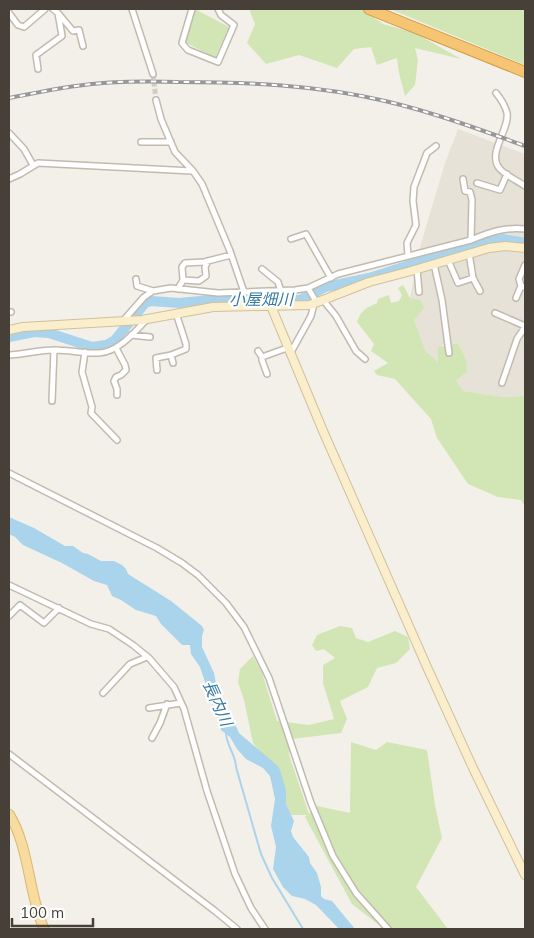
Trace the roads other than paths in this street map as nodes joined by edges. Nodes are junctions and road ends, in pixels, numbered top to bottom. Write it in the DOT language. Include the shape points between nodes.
graph roads {
  1 [pos="44,9"];
  2 [pos="132,9"];
  3 [pos="192,9"];
  4 [pos="218,9"];
  5 [pos="369,9"];
  6 [pos="56,11"];
  7 [pos="9,15"];
  8 [pos="83,46"];
  9 [pos="38,69"];
  10 [pos="525,72"];
  11 [pos="154,74"];
  12 [pos="496,93"];
  13 [pos="156,100"];
  14 [pos="9,133"];
  15 [pos="141,142"];
  16 [pos="171,142"];
  17 [pos="436,146"];
  18 [pos="33,165"];
  19 [pos="193,171"];
  20 [pos="507,174"];
  21 [pos="9,179"];
  22 [pos="463,179"];
  23 [pos="477,183"];
  24 [pos="525,186"];
  25 [pos="525,229"];
  26 [pos="291,239"];
  27 [pos="471,240"];
  28 [pos="525,248"];
  29 [pos="469,253"];
  30 [pos="231,255"];
  31 [pos="408,255"];
  32 [pos="448,260"];
  33 [pos="208,261"];
  34 [pos="434,264"];
  35 [pos="525,264"];
  36 [pos="262,269"];
  37 [pos="417,270"];
  38 [pos="331,278"];
  39 [pos="473,278"];
  40 [pos="136,279"];
  41 [pos="183,280"];
  42 [pos="523,286"];
  43 [pos="178,289"];
  44 [pos="310,290"];
  45 [pos="153,291"];
  46 [pos="281,291"];
  47 [pos="480,291"];
  48 [pos="244,292"];
  49 [pos="419,292"];
  50 [pos="516,298"];
  51 [pos="317,302"];
  52 [pos="271,306"];
  53 [pos="176,313"];
  54 [pos="495,313"];
  55 [pos="144,320"];
  56 [pos="125,321"];
  57 [pos="525,326"];
  58 [pos="9,330"];
  59 [pos="131,335"];
  60 [pos="150,337"];
  61 [pos="116,348"];
  62 [pos="54,350"];
  63 [pos="258,351"];
  64 [pos="85,352"];
  65 [pos="289,352"];
  66 [pos="449,353"];
  67 [pos="9,355"];
  68 [pos="171,355"];
  69 [pos="262,357"];
  70 [pos="365,359"];
  71 [pos="173,363"];
  72 [pos="157,370"];
  73 [pos="267,374"];
  74 [pos="502,383"];
  75 [pos="117,395"];
  76 [pos="52,401"];
  77 [pos="117,440"];
  78 [pos="9,473"];
  79 [pos="9,585"];
  80 [pos="59,608"];
  81 [pos="9,616"];
  82 [pos="147,657"];
  83 [pos="102,693"];
  84 [pos="182,703"];
  85 [pos="167,704"];
  86 [pos="149,708"];
  87 [pos="152,738"];
  88 [pos="9,754"];
  89 [pos="9,814"];
  90 [pos="525,875"];
  91 [pos="44,929"];
  92 [pos="237,929"];
  93 [pos="265,929"];
  94 [pos="388,929"];
  1 -- 7 [label="street" via="24,27"];
  2 -- 11 [label="street"];
  3 -- 4 [label="street" via="182,44 188,50 218,62 234,25"];
  5 -- 10 [label="highway"];
  6 -- 8 [label="street" via="73,31 79,30"];
  6 -- 9 [label="street" via="62,36 36,54"];
  12 -- 20 [label="street" via="507,115 496,151 498,166"];
  13 -- 16 [label="street"];
  14 -- 18 [label="street"];
  15 -- 16 [label="street"];
  16 -- 19 [label="street" via="175,152"];
  17 -- 31 [label="street" via="428,153 414,188 416,225 407,243"];
  18 -- 19 [label="street"];
  18 -- 21 [label="street"];
  19 -- 30 [label="street" via="202,184"];
  20 -- 23 [label="street" via="500,190"];
  20 -- 24 [label="street"];
  22 -- 27 [label="street" via="465,191 470,192 472,200"];
  25 -- 27 [label="street" via="506,228"];
  26 -- 38 [label="street" via="306,234"];
  27 -- 31 [label="street"];
  28 -- 29 [label="street" via="505,246"];
  29 -- 32 [label="street"];
  29 -- 39 [label="street"];
  30 -- 33 [label="street"];
  30 -- 48 [label="street"];
  31 -- 38 [label="street"];
  32 -- 34 [label="street"];
  32 -- 39 [label="street" via="458,284"];
  33 -- 41 [label="street" via="206,276 199,281"];
  33 -- 41 [label="street" via="185,263 182,267"];
  34 -- 37 [label="street"];
  34 -- 66 [label="street"];
  35 -- 42 [label="street" via="519,278"];
  36 -- 46 [label="street" via="278,282"];
  37 -- 49 [label="street"];
  37 -- 51 [label="street" via="369,282"];
  38 -- 44 [label="street"];
  39 -- 47 [label="street"];
  40 -- 45 [label="street" via="137,286"];
  41 -- 43 [label="street"];
  42 -- 50 [label="street"];
  43 -- 45 [label="street"];
  43 -- 48 [label="street"];
  44 -- 46 [label="street"];
  44 -- 51 [label="street"];
  45 -- 56 [label="street"];
  46 -- 48 [label="street"];
  51 -- 52 [label="street"];
  51 -- 65 [label="street"];
  51 -- 70 [label="street" via="336,316 356,351"];
  52 -- 53 [label="street" via="213,307"];
  52 -- 65 [label="street"];
  53 -- 55 [label="street"];
  53 -- 68 [label="street" via="186,349"];
  54 -- 57 [label="street"];
  55 -- 56 [label="street"];
  55 -- 59 [label="street"];
  56 -- 58 [label="street"];
  57 -- 74 [label="street"];
  59 -- 60 [label="street"];
  59 -- 61 [label="street"];
  61 -- 64 [label="street" via="106,352"];
  61 -- 75 [label="street" via="126,370 114,381"];
  62 -- 64 [label="street"];
  62 -- 67 [label="street"];
  62 -- 76 [label="street"];
  63 -- 69 [label="street"];
  64 -- 77 [label="street" via="82,372 91,413"];
  65 -- 69 [label="street" via="272,352"];
  65 -- 90 [label="street" via="427,667"];
  68 -- 71 [label="street"];
  68 -- 72 [label="street" via="156,358"];
  69 -- 73 [label="street"];
  78 -- 94 [label="street" via="174,558 198,575 226,603 244,627 269,678 311,803 333,856 356,893"];
  79 -- 80 [label="street"];
  80 -- 81 [label="street" via="44,623 20,605"];
  80 -- 82 [label="street" via="109,629"];
  82 -- 83 [label="street" via="130,664"];
  82 -- 84 [label="street" via="174,687"];
  84 -- 85 [label="street"];
  84 -- 93 [label="street" via="235,874"];
  85 -- 86 [label="street"];
  85 -- 87 [label="street"];
  88 -- 92 [label="street"];
  89 -- 91 [label="main road" via="18,831"];
}
